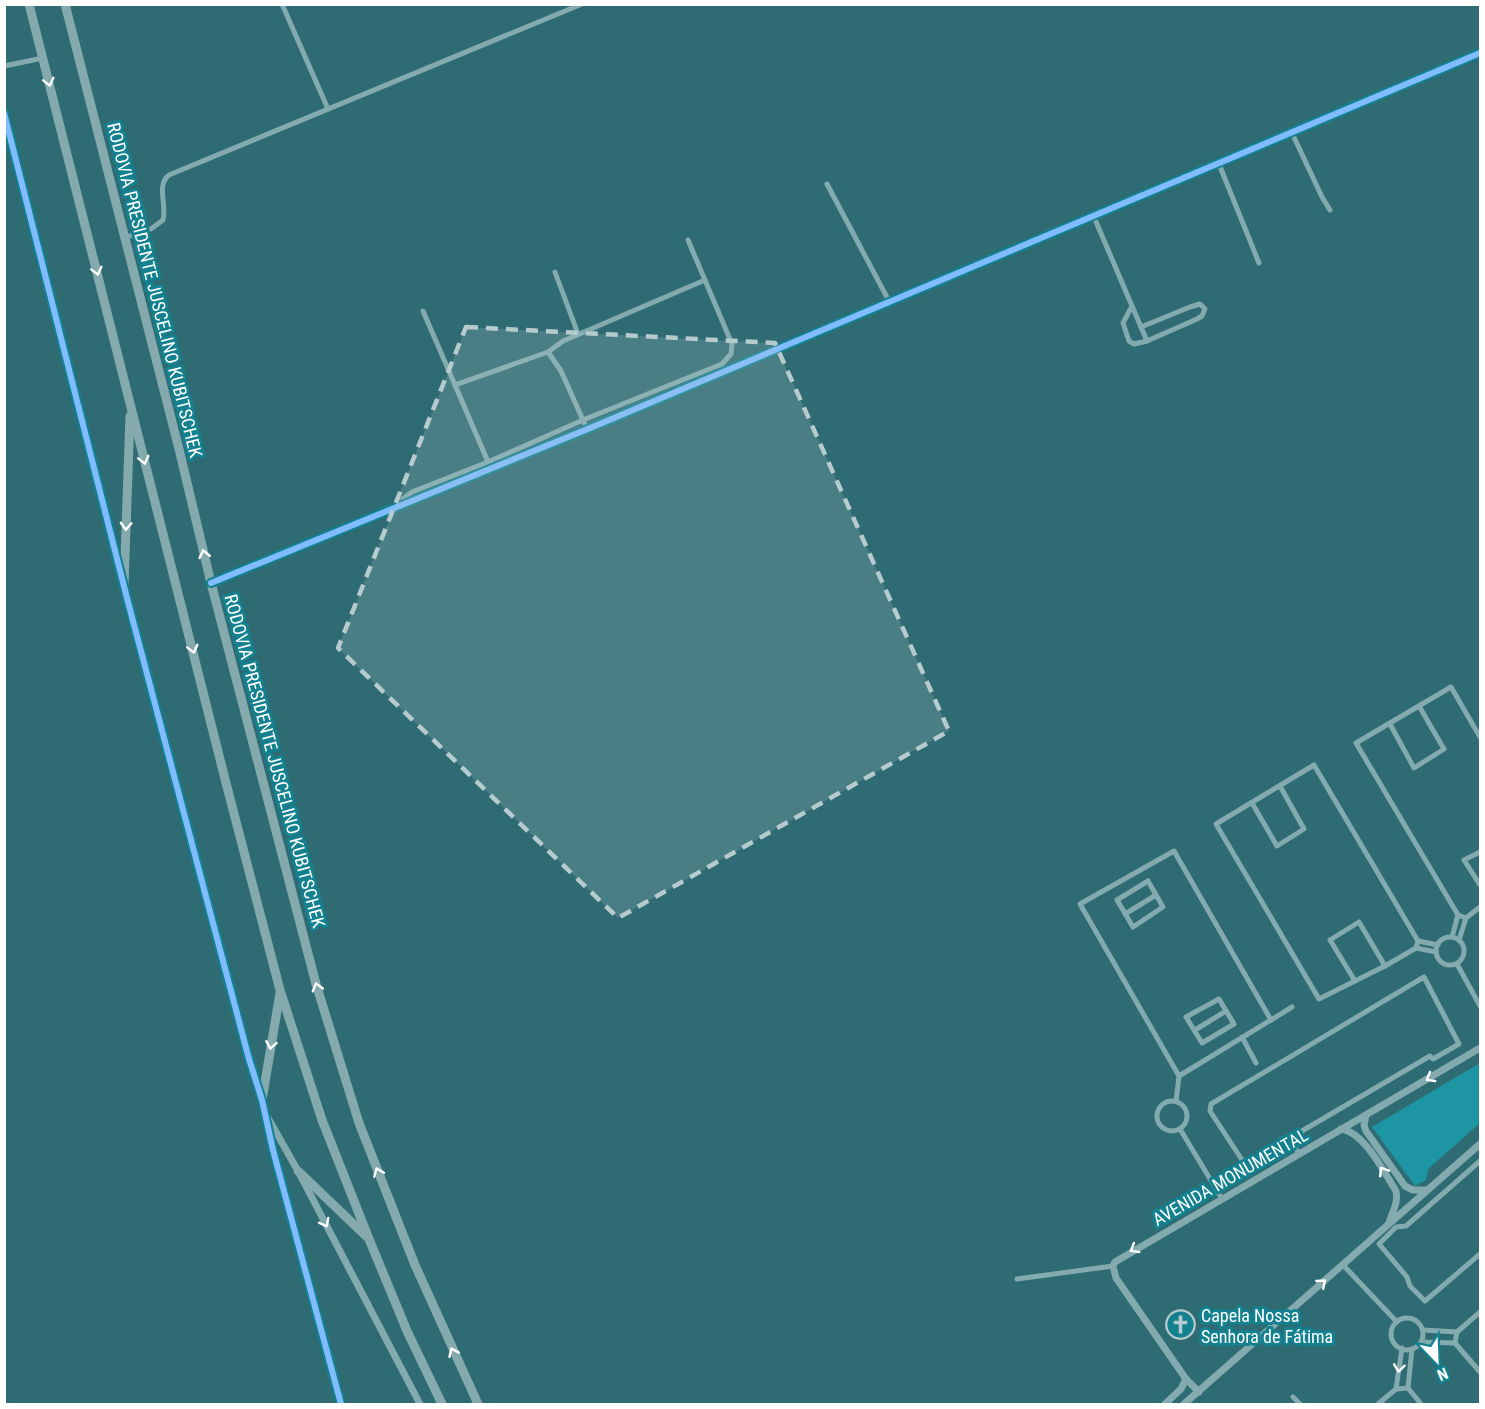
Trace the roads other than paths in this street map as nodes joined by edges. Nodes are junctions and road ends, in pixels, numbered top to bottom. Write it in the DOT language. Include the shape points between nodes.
graph roads {
  1 [pos="29,4"];
  2 [pos="65,4"];
  3 [pos="282,4"];
  4 [pos="582,4"];
  5 [pos="1480,53"];
  6 [pos="43,58"];
  7 [pos="4,66"];
  8 [pos="328,109"];
  9 [pos="4,114"];
  10 [pos="1292,133"];
  11 [pos="1219,164"];
  12 [pos="827,184"];
  13 [pos="1330,210"];
  14 [pos="1094,217"];
  15 [pos="124,238"];
  16 [pos="688,240"];
  17 [pos="1259,263"];
  18 [pos="555,272"];
  19 [pos="705,280"];
  20 [pos="890,303"];
  21 [pos="1132,306"];
  22 [pos="423,311"];
  23 [pos="1141,327"];
  24 [pos="578,334"];
  25 [pos="1147,341"];
  26 [pos="548,352"];
  27 [pos="455,385"];
  28 [pos="130,404"];
  29 [pos="583,420"];
  30 [pos="587,429"];
  31 [pos="488,462"];
  32 [pos="402,505"];
  33 [pos="211,583"];
  34 [pos="124,585"];
  35 [pos="1419,706"];
  36 [pos="1390,724"];
  37 [pos="1480,737"];
  38 [pos="1280,786"];
  39 [pos="1252,803"];
  40 [pos="1480,852"];
  41 [pos="1127,879"];
  42 [pos="1480,885"];
  43 [pos="1134,890"];
  44 [pos="1156,895"];
  45 [pos="1480,908"];
  46 [pos="1125,914"];
  47 [pos="1458,915"];
  48 [pos="1466,918"];
  49 [pos="1452,937"];
  50 [pos="1459,940"];
  51 [pos="1417,944"];
  52 [pos="1438,945"];
  53 [pos="1436,952"];
  54 [pos="1457,964"];
  55 [pos="1385,966"];
  56 [pos="1355,981"];
  57 [pos="280,990"];
  58 [pos="1480,1006"];
  59 [pos="1292,1007"];
  60 [pos="1226,1011"];
  61 [pos="1270,1020"];
  62 [pos="1195,1030"];
  63 [pos="1218,1034"];
  64 [pos="1242,1037"];
  65 [pos="1226,1047"];
  66 [pos="1480,1048"];
  67 [pos="1256,1063"];
  68 [pos="1179,1076"];
  69 [pos="262,1100"];
  70 [pos="1176,1102"];
  71 [pos="265,1113"];
  72 [pos="1366,1115"];
  73 [pos="1180,1129"];
  74 [pos="1341,1129"];
  75 [pos="1290,1138"];
  76 [pos="1480,1144"];
  77 [pos="1471,1152"];
  78 [pos="1299,1155"];
  79 [pos="1462,1160"];
  80 [pos="1480,1161"];
  81 [pos="1470,1170"];
  82 [pos="298,1172"];
  83 [pos="1427,1190"];
  84 [pos="1222,1199"];
  85 [pos="1389,1223"];
  86 [pos="369,1239"];
  87 [pos="1480,1254"];
  88 [pos="1343,1265"];
  89 [pos="1113,1266"];
  90 [pos="1017,1279"];
  91 [pos="1480,1312"];
  92 [pos="1397,1322"];
  93 [pos="1423,1330"];
  94 [pos="1456,1332"];
  95 [pos="1421,1342"];
  96 [pos="1455,1343"];
  97 [pos="1401,1348"];
  98 [pos="1412,1348"];
  99 [pos="1480,1372"];
  100 [pos="1186,1379"];
  101 [pos="1408,1388"];
  102 [pos="1396,1389"];
  103 [pos="1199,1392"];
  104 [pos="1293,1396"];
  105 [pos="341,1404"];
  106 [pos="420,1404"];
  107 [pos="442,1404"];
  108 [pos="478,1404"];
  109 [pos="1165,1404"];
  110 [pos="1184,1404"];
  111 [pos="1300,1404"];
  112 [pos="1378,1404"];
  113 [pos="1421,1404"];
  1 -- 6 [label="highway"];
  2 -- 15 [label="highway, RODOVIA PRESIDENTE JUSCELINO KUBITSCHEK"];
  3 -- 8 [label="street"];
  4 -- 8 [label="street"];
  5 -- 10 [label="street"];
  6 -- 7 [label="street"];
  6 -- 28 [label="highway, one-way"];
  8 -- 15 [label="street" via="169,176 161,186 163,220 151,229"];
  9 -- 34 [label="street"];
  10 -- 11 [label="street"];
  10 -- 13 [label="street"];
  11 -- 14 [label="street"];
  11 -- 17 [label="street"];
  12 -- 20 [label="street"];
  14 -- 20 [label="street"];
  14 -- 21 [label="street"];
  33 -- 15 [label="highway, RODOVIA PRESIDENTE JUSCELINO KUBITSCHEK, one-way"];
  16 -- 19 [label="street"];
  18 -- 24 [label="street"];
  19 -- 24 [label="street"];
  19 -- 29 [label="street" via="732,344 728,359"];
  20 -- 30 [label="street"];
  21 -- 23 [label="street"];
  21 -- 25 [label="street" via="1123,323 1129,341"];
  22 -- 27 [label="street"];
  23 -- 25 [label="street"];
  23 -- 25 [label="street" via="1196,305 1205,309 1197,319"];
  24 -- 26 [label="street"];
  26 -- 27 [label="street"];
  26 -- 29 [label="street"];
  27 -- 31 [label="street"];
  28 -- 34 [label="highway, one-way"];
  28 -- 57 [label="highway, one-way"];
  29 -- 30 [label="street"];
  29 -- 31 [label="street"];
  30 -- 32 [label="street"];
  31 -- 32 [label="street" via="412,492"];
  32 -- 33 [label="street"];
  108 -- 33 [label="highway, RODOVIA PRESIDENTE JUSCELINO KUBITSCHEK, one-way" via="415,1265 359,1123 316,984"];
  34 -- 69 [label="street"];
  35 -- 36 [label="street"];
  35 -- 36 [label="street" via="1444,749 1414,768"];
  35 -- 37 [label="street" via="1451,687"];
  36 -- 47 [label="street" via="1356,743"];
  38 -- 39 [label="street"];
  38 -- 39 [label="street" via="1305,830 1276,846"];
  38 -- 51 [label="street" via="1314,765"];
  39 -- 56 [label="street" via="1216,824 1319,999"];
  40 -- 42 [label="street" via="1464,860"];
  41 -- 43 [label="street"];
  41 -- 61 [label="street" via="1174,851"];
  41 -- 68 [label="street" via="1080,904"];
  43 -- 44 [label="street" via="1148,881"];
  43 -- 46 [label="street" via="1117,900"];
  44 -- 46 [label="street"];
  44 -- 46 [label="street" via="1163,907 1133,927"];
  45 -- 48 [label="street"];
  47 -- 48 [label="street"];
  47 -- 49 [label="street"];
  48 -- 50 [label="street"];
  49 -- 50 [label="street"];
  49 -- 52 [label="street"];
  50 -- 54 [label="street" via="1465,949"];
  51 -- 52 [label="street"];
  51 -- 53 [label="street"];
  51 -- 55 [label="street"];
  52 -- 53 [label="street"];
  53 -- 54 [label="street" via="1445,964"];
  54 -- 58 [label="street"];
  55 -- 56 [label="street"];
  55 -- 56 [label="street" via="1359,922 1330,939"];
  57 -- 69 [label="highway, one-way"];
  57 -- 86 [label="highway" via="322,1120"];
  59 -- 61 [label="street"];
  60 -- 62 [label="street"];
  60 -- 62 [label="street" via="1219,999 1186,1017"];
  60 -- 63 [label="street" via="1234,1024"];
  61 -- 64 [label="street"];
  62 -- 63 [label="street" via="1202,1043"];
  63 -- 65 [label="street"];
  64 -- 65 [label="street"];
  64 -- 67 [label="street"];
  65 -- 68 [label="street"];
  66 -- 72 [label="street, AVENIDA MONUMENTAL, one-way"];
  68 -- 70 [label="street"];
  69 -- 71 [label="street"];
  70 -- 73 [label="street" via="1187,1114"];
  70 -- 73 [label="street" via="1162,1105 1157,1118 1165,1130"];
  71 -- 82 [label="street"];
  71 -- 105 [label="street"];
  72 -- 74 [label="street, AVENIDA MONUMENTAL"];
  72 -- 83 [label="street" via="1366,1131 1405,1186"];
  73 -- 84 [label="street"];
  74 -- 78 [label="street, AVENIDA MONUMENTAL"];
  85 -- 74 [label="street, one-way" via="1398,1202 1396,1191 1358,1136"];
  75 -- 75 [label="street" via="1430,1056 1433,1059 1459,1044 1424,977 1211,1104 1210,1111 1246,1166 1271,1155"];
  75 -- 78 [label="street"];
  76 -- 77 [label="street"];
  77 -- 79 [label="street"];
  77 -- 80 [label="street"];
  78 -- 84 [label="street, AVENIDA MONUMENTAL"];
  79 -- 81 [label="street"];
  79 -- 83 [label="street"];
  80 -- 81 [label="street"];
  81 -- 87 [label="street" via="1406,1226 1396,1227 1379,1244 1425,1301"];
  82 -- 86 [label="highway"];
  82 -- 106 [label="street, one-way"];
  83 -- 85 [label="street"];
  84 -- 89 [label="street, AVENIDA MONUMENTAL, one-way" via="1120,1258"];
  85 -- 88 [label="street"];
  86 -- 107 [label="highway"];
  88 -- 92 [label="street"];
  103 -- 88 [label="street, one-way"];
  89 -- 90 [label="street"];
  89 -- 100 [label="street" via="1116,1278"];
  91 -- 94 [label="street"];
  92 -- 93 [label="street" via="1412,1319"];
  92 -- 97 [label="street" via="1391,1333"];
  93 -- 94 [label="street"];
  93 -- 95 [label="street"];
  94 -- 96 [label="street"];
  95 -- 96 [label="street"];
  95 -- 98 [label="street"];
  96 -- 99 [label="street"];
  97 -- 98 [label="street"];
  97 -- 102 [label="street, one-way"];
  98 -- 101 [label="street"];
  100 -- 103 [label="street"];
  100 -- 109 [label="street" via="1182,1389"];
  101 -- 102 [label="street"];
  101 -- 113 [label="street"];
  102 -- 112 [label="street"];
  103 -- 110 [label="street"];
  104 -- 111 [label="street"];
}
